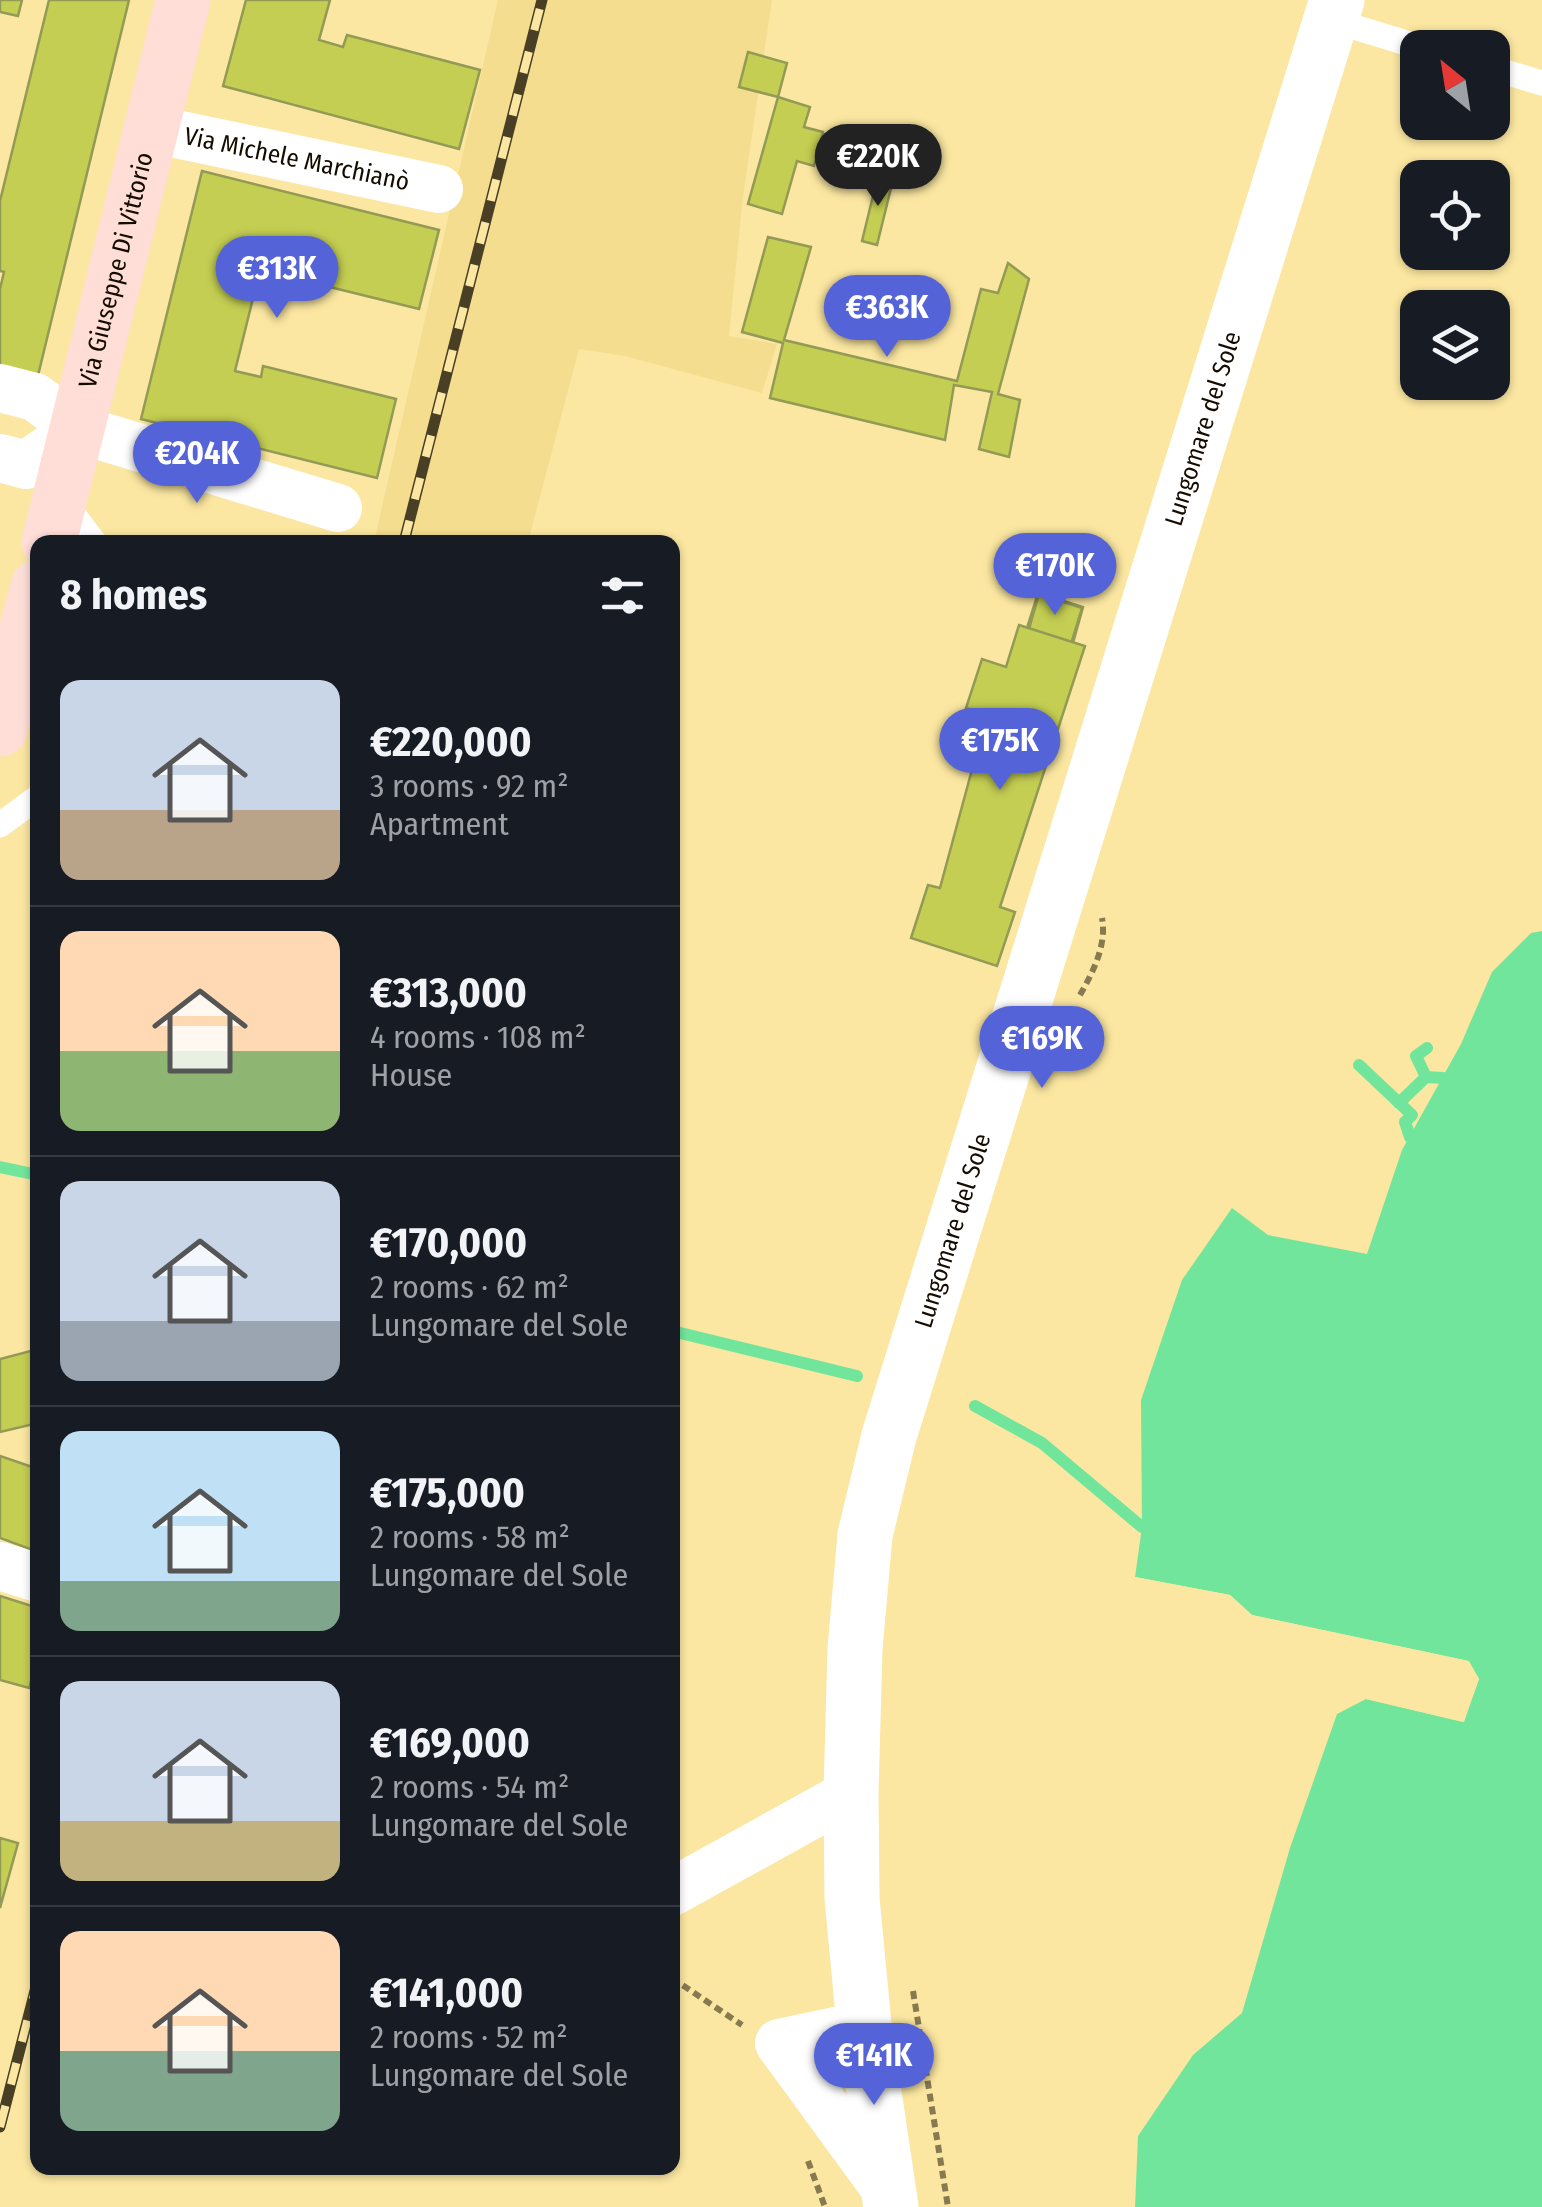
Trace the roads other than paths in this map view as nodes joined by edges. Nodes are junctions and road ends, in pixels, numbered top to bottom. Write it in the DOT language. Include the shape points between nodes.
graph roads {
  1 [pos="184,0"];
  2 [pos="1334,10"];
  3 [pos="1400,38"];
  4 [pos="1510,73"];
  5 [pos="1542,83"];
  6 [pos="152,129"];
  7 [pos="439,189"];
  8 [pos="0,388"];
  9 [pos="78,429"];
  10 [pos="0,458"];
  11 [pos="338,508"];
  12 [pos="55,520"];
  13 [pos="82,535"];
  14 [pos="30,607"];
  15 [pos="8,666"];
  16 [pos="0,729"];
  17 [pos="30,803"];
  18 [pos="0,825"];
  19 [pos="0,1566"];
  20 [pos="30,1575"];
  21 [pos="851,1793"];
  22 [pos="680,1888"];
  23 [pos="864,2025"];
  24 [pos="889,2199"];
  1 -- 6 [label="main road, Via Giuseppe Di Vittorio"];
  2 -- 3 [label="lane"];
  2 -- 21 [label="street, Lungomare del Sole" via="888,1436 865,1535"];
  4 -- 5 [label="lane"];
  6 -- 7 [label="street, Via Michele Marchianò"];
  6 -- 9 [label="main road, Via Giuseppe Di Vittorio"];
  8 -- 9 [label="street" via="35,397"];
  9 -- 10 [label="street" via="26,466"];
  9 -- 11 [label="street"];
  9 -- 12 [label="main road, Via Giuseppe Di Vittorio"];
  12 -- 13 [label="lane"];
  14 -- 15 [label="main road"];
  15 -- 16 [label="main road"];
  17 -- 18 [label="lane"];
  19 -- 20 [label="street"];
  21 -- 22 [label="street"];
  21 -- 23 [label="street, Lungomare del Sole"];
  23 -- 24 [label="street, Lungomare del Sole"];
  23 -- 24 [label="street, Lungomare del Sole" via="779,2043"];
}
